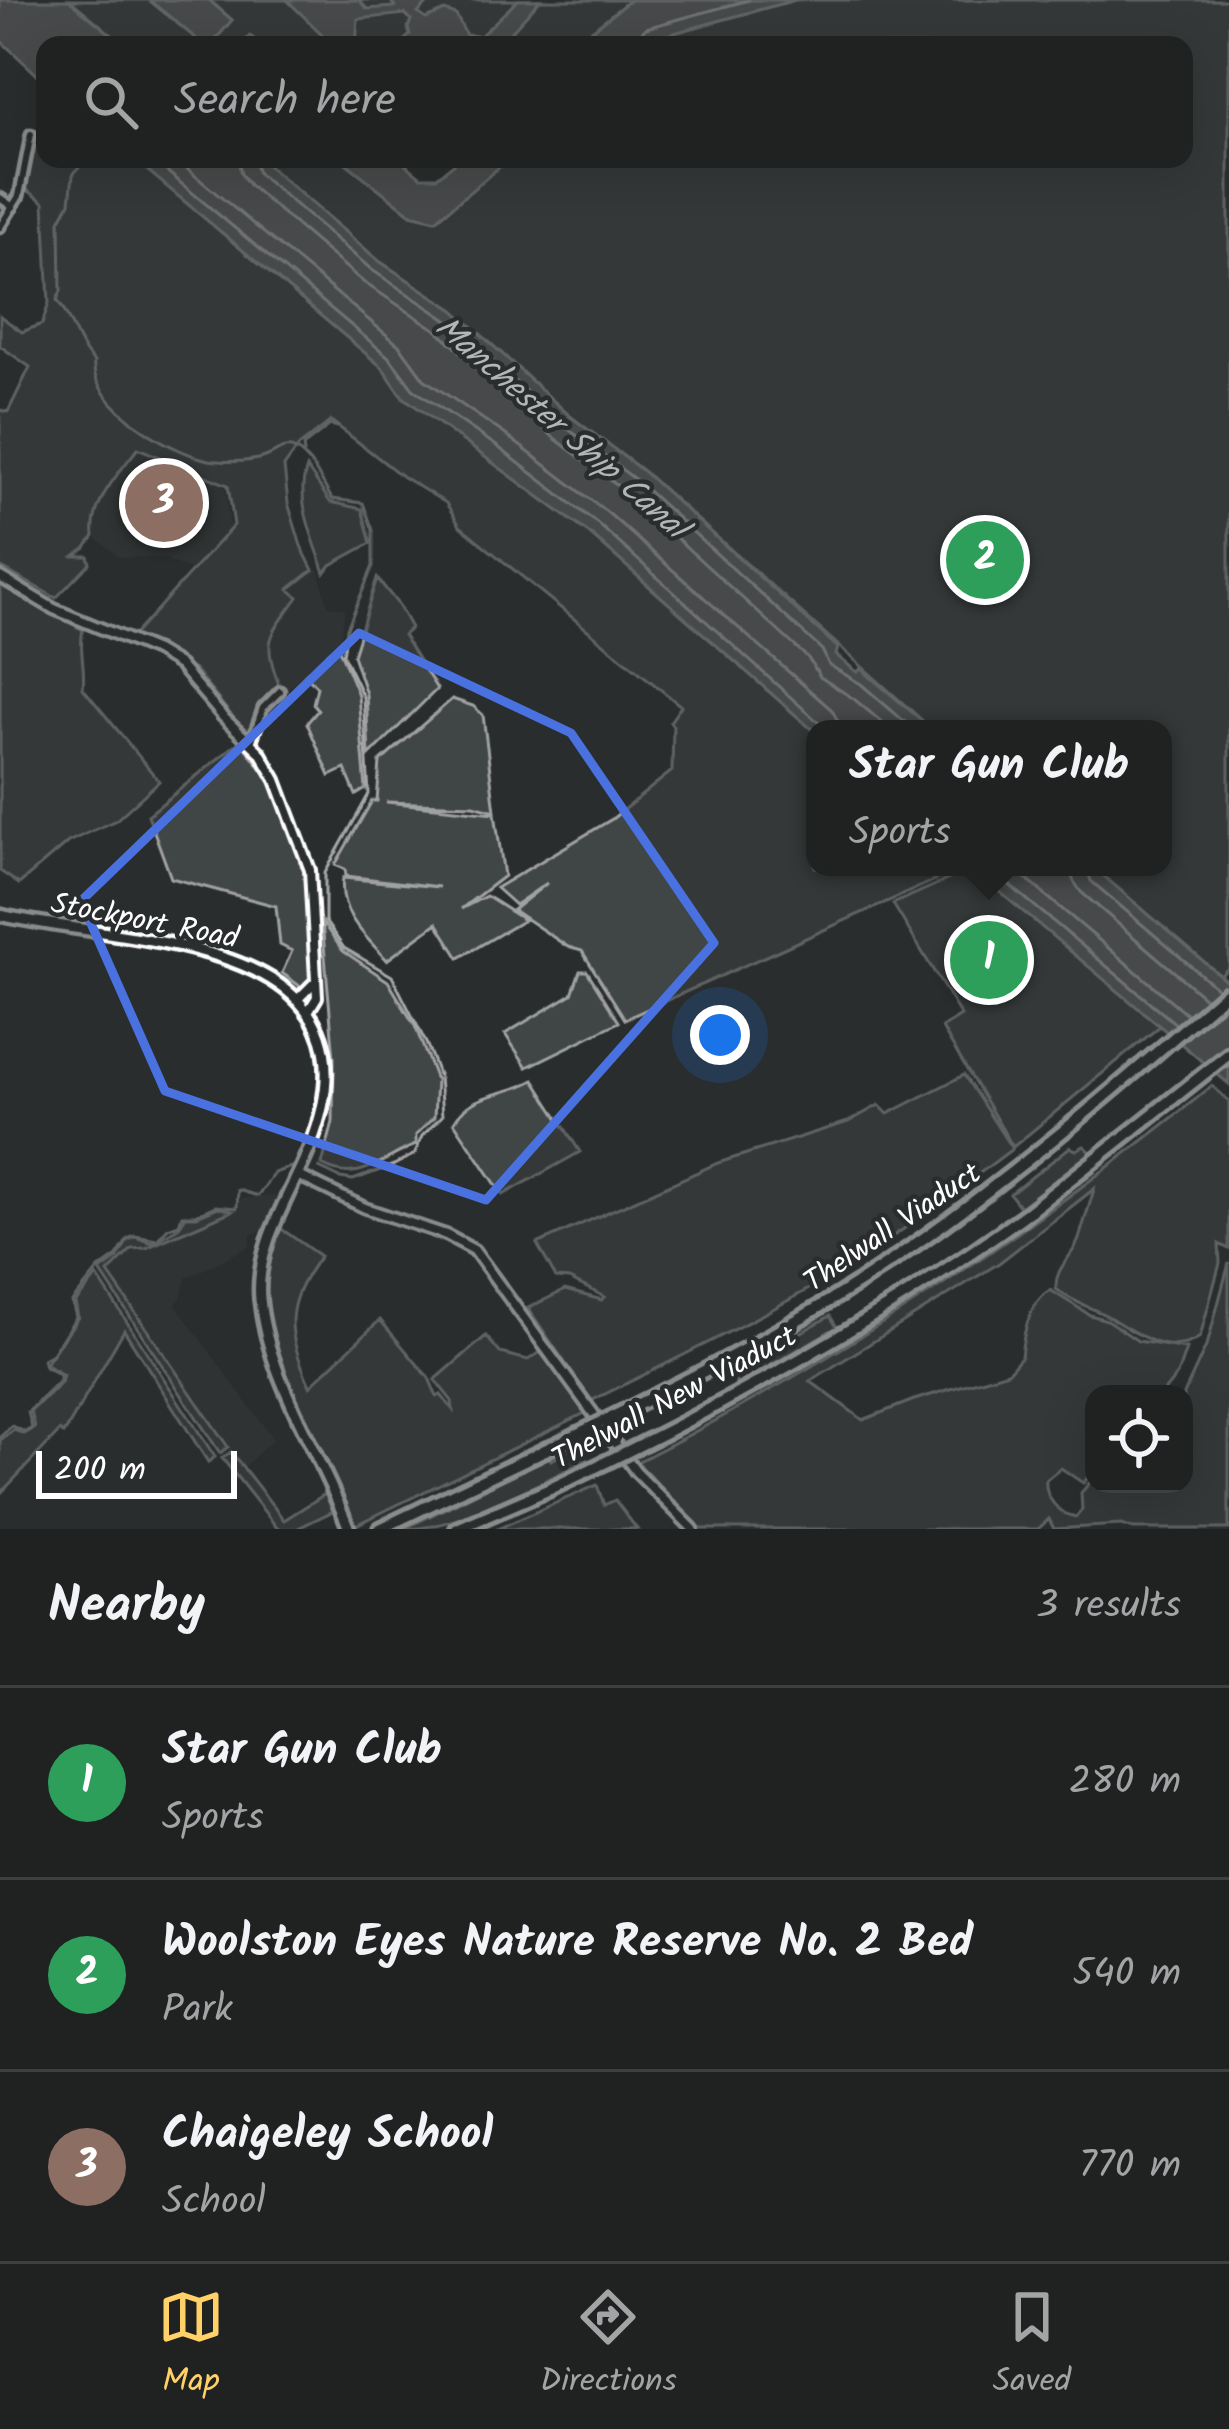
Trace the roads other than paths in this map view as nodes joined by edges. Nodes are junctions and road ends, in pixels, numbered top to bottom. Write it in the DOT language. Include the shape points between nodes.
graph roads {
  1 [pos="31,134"];
  2 [pos="0,198"];
  3 [pos="13,207"];
  4 [pos="0,227"];
  5 [pos="0,577"];
  6 [pos="280,692"];
  7 [pos="251,742"];
  8 [pos="0,915"];
  9 [pos="316,981"];
  10 [pos="1229,990"];
  11 [pos="299,998"];
  12 [pos="309,1010"];
  13 [pos="1229,1054"];
  14 [pos="297,1175"];
  15 [pos="349,1529"];
  16 [pos="380,1529"];
  17 [pos="457,1529"];
  18 [pos="693,1529"];
  1 -- 3 [label="street"];
  2 -- 3 [label="street"];
  3 -- 4 [label="street"];
  5 -- 7 [label="main road" via="178,665"];
  6 -- 7 [label="street" via="263,708"];
  7 -- 9 [label="main road" via="307,857"];
  8 -- 11 [label="main road, Stockport Road" via="221,956"];
  9 -- 11 [label="main road"];
  9 -- 12 [label="main road"];
  10 -- 16 [label="highway, Thelwall Viaduct, bridge" via="1027,1163 912,1247 781,1329"];
  11 -- 12 [label="main road, Stockport Road"];
  12 -- 14 [label="main road, Stockport Road" via="321,1041 323,1100"];
  13 -- 17 [label="highway, Thelwall New Viaduct, bridge" via="1097,1162 927,1281 748,1390"];
  14 -- 15 [label="main road, Stockport Road" via="261,1265 260,1296 268,1339"];
  14 -- 18 [label="main road" via="474,1250 645,1483"];
}
